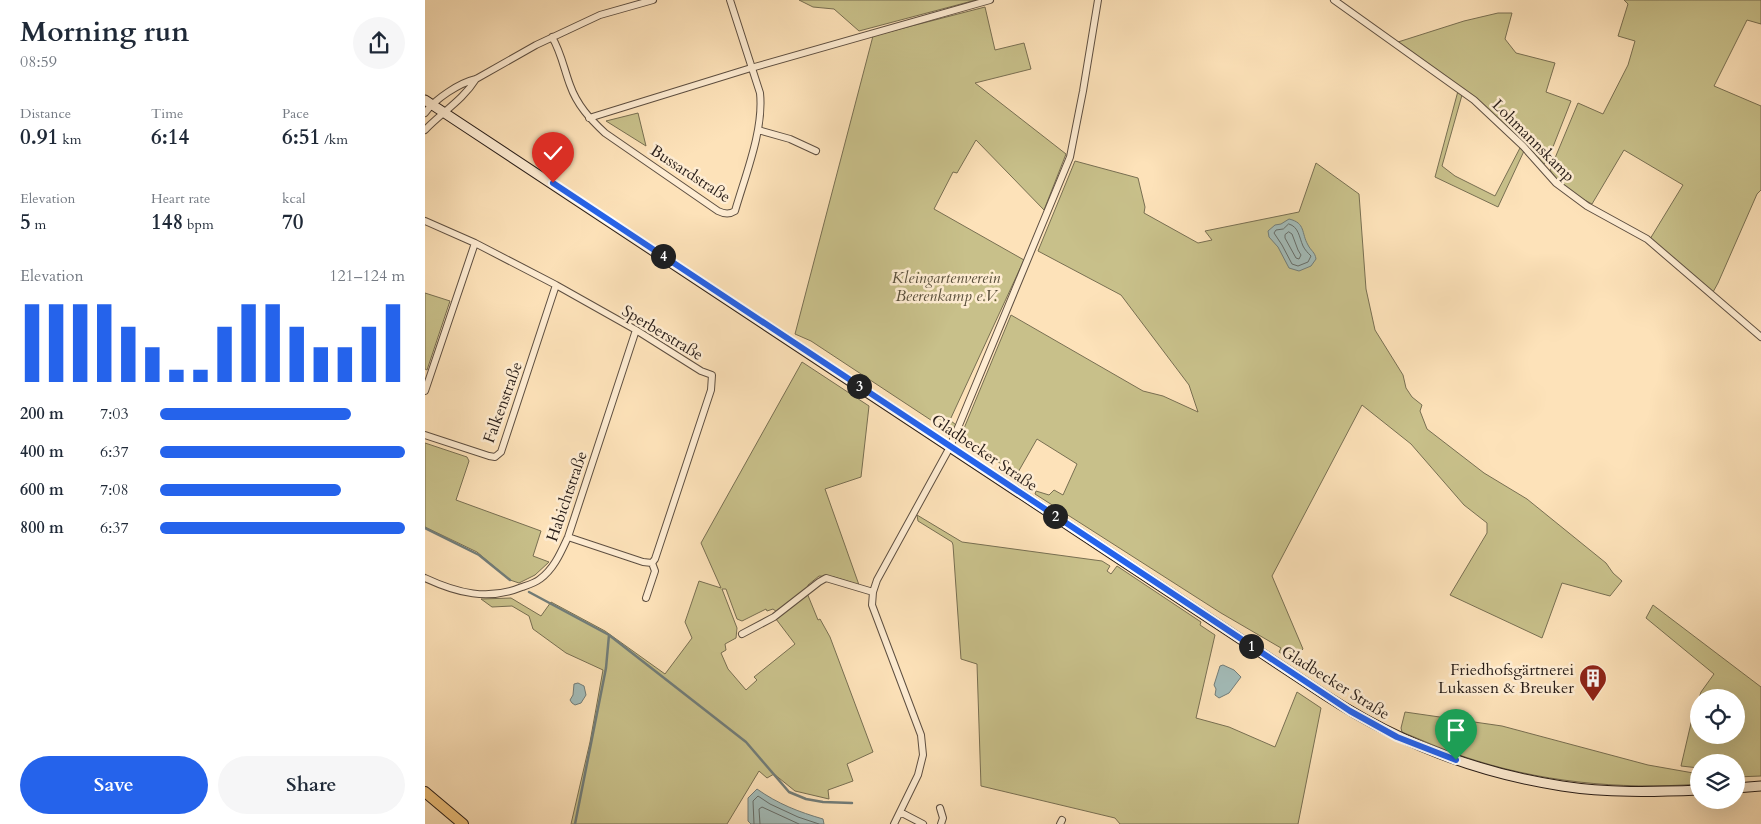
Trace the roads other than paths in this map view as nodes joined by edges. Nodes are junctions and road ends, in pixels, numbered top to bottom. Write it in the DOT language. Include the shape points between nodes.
graph roads {
  1 [pos="653,0"];
  2 [pos="730,0"];
  3 [pos="989,0"];
  4 [pos="1098,0"];
  5 [pos="1334,0"];
  6 [pos="552,37"];
  7 [pos="751,68"];
  8 [pos="476,79"];
  9 [pos="428,102"];
  10 [pos="425,113"];
  11 [pos="444,113"];
  12 [pos="589,118"];
  13 [pos="425,130"];
  14 [pos="759,130"];
  15 [pos="816,151"];
  16 [pos="425,221"];
  17 [pos="475,243"];
  18 [pos="556,284"];
  19 [pos="636,330"];
  20 [pos="1761,337"];
  21 [pos="425,391"];
  22 [pos="425,434"];
  23 [pos="950,447"];
  24 [pos="568,537"];
  25 [pos="652,563"];
  26 [pos="425,578"];
  27 [pos="873,592"];
  28 [pos="646,598"];
  29 [pos="742,634"];
  30 [pos="1761,786"];
  31 [pos="1745,787"];
  32 [pos="1690,790"];
  33 [pos="425,792"];
  34 [pos="940,808"];
  35 [pos="900,812"];
  36 [pos="463,824"];
  37 [pos="894,824"];
  38 [pos="923,824"];
  39 [pos="941,824"];
  1 -- 6 [label="street" via="600,15"];
  2 -- 7 [label="street, Bussardstraße"];
  3 -- 7 [label="street"];
  4 -- 23 [label="street" via="1070,157"];
  5 -- 20 [label="street, Lohmannskamp" via="1474,100 1523,146 1555,184 1587,206 1647,238"];
  6 -- 8 [label="street"];
  6 -- 12 [label="street, Bussardstraße" via="570,87"];
  7 -- 12 [label="street"];
  7 -- 14 [label="street, Bussardstraße" via="762,109"];
  8 -- 9 [label="street" via="465,81"];
  8 -- 11 [label="street"];
  9 -- 10 [label="street"];
  9 -- 11 [label="main road, Gladbecker Straße"];
  11 -- 13 [label="street"];
  11 -- 23 [label="main road, Gladbecker Straße"];
  12 -- 14 [label="street, Bussardstraße" via="605,133 724,214 735,211"];
  14 -- 15 [label="street"];
  16 -- 17 [label="street, Sperberstraße"];
  17 -- 18 [label="street, Sperberstraße"];
  17 -- 21 [label="street"];
  18 -- 19 [label="street, Sperberstraße"];
  18 -- 22 [label="street, Falkenstraße" via="501,452 495,457 489,456"];
  19 -- 24 [label="street, Habichtstraße"];
  19 -- 25 [label="street, Sperberstraße" via="713,375 711,390"];
  23 -- 27 [label="street"];
  23 -- 32 [label="main road, Gladbecker Straße" via="1350,711 1397,737 1509,776 1562,786 1621,792"];
  24 -- 25 [label="street"];
  24 -- 26 [label="street, Habichtstraße" via="558,558 541,578 513,591 502,594 459,592"];
  25 -- 28 [label="street, Sperberstraße" via="655,571"];
  27 -- 29 [label="street" via="826,578 773,617"];
  27 -- 35 [label="street" via="872,605 921,734 923,755 918,775"];
  30 -- 31 [label="main road"];
  33 -- 36 [label="main road"];
  34 -- 39 [label="street"];
  35 -- 37 [label="street"];
  35 -- 38 [label="street"];
}
